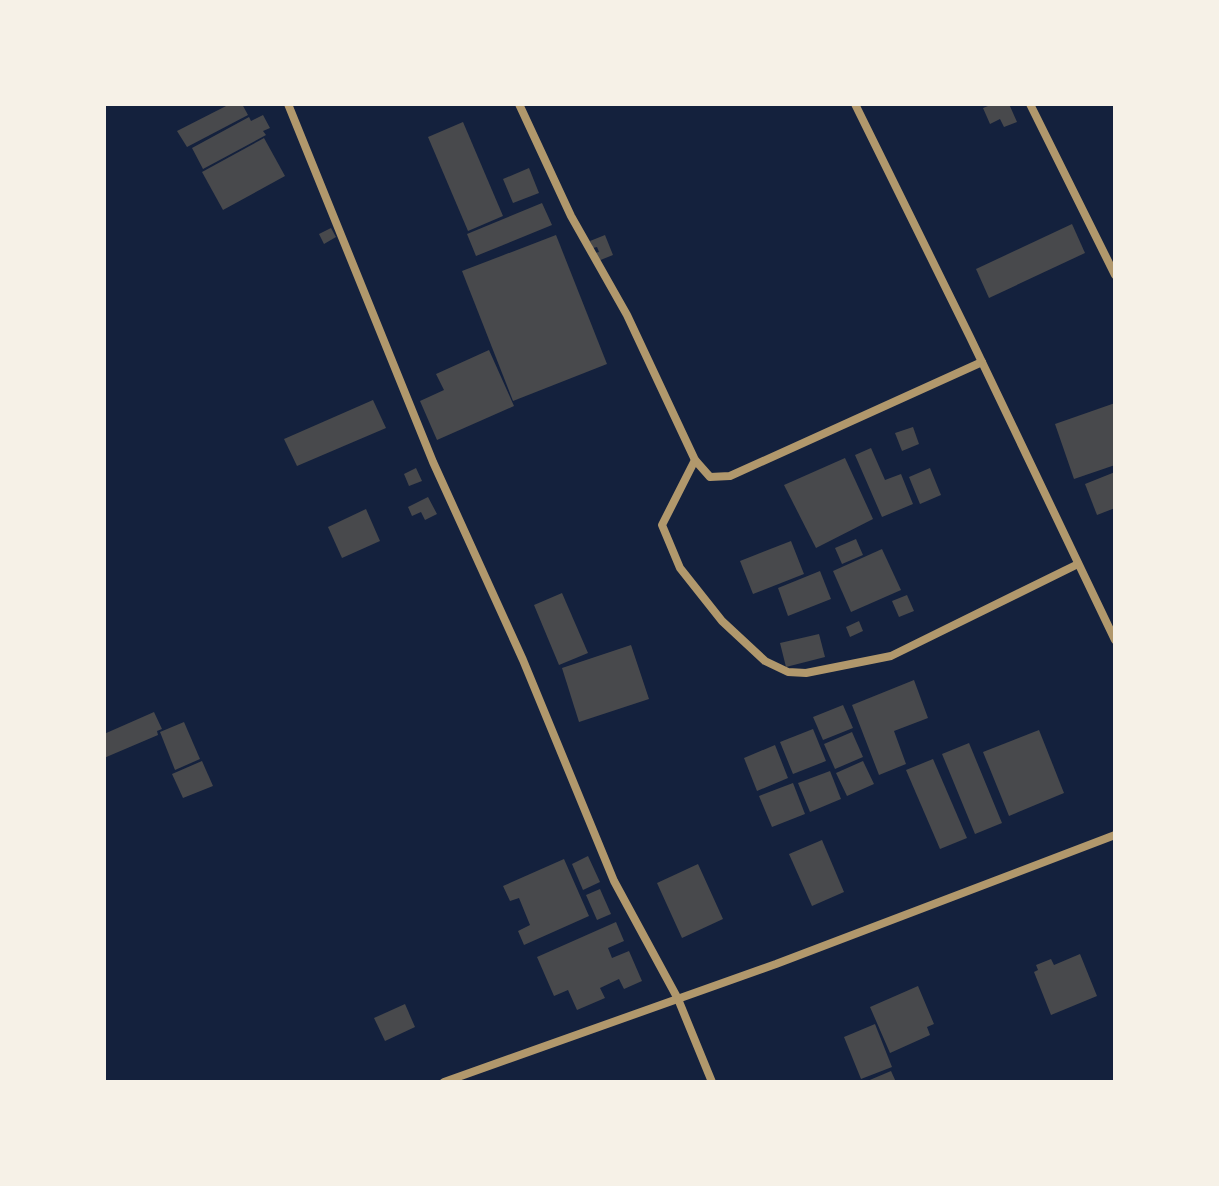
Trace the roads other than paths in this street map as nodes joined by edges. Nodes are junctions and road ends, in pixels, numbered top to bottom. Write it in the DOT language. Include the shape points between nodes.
graph roads {
  1 [pos="288,104"];
  2 [pos="519,104"];
  3 [pos="855,104"];
  4 [pos="1030,104"];
  5 [pos="1115,275"];
  6 [pos="982,362"];
  7 [pos="695,460"];
  8 [pos="1078,564"];
  9 [pos="1115,640"];
  10 [pos="1115,835"];
  11 [pos="678,999"];
  12 [pos="444,1082"];
  13 [pos="712,1082"];
  1 -- 11 [label="street" via="433,462 523,660 614,881"];
  2 -- 7 [label="street"];
  3 -- 6 [label="street"];
  4 -- 5 [label="street"];
  6 -- 7 [label="street" via="730,476 710,477"];
  6 -- 8 [label="street"];
  7 -- 8 [label="street" via="662,525 680,568 722,621 765,661 788,672 891,656"];
  8 -- 9 [label="street"];
  10 -- 11 [label="street"];
  11 -- 12 [label="street"];
  11 -- 13 [label="street"];
}
